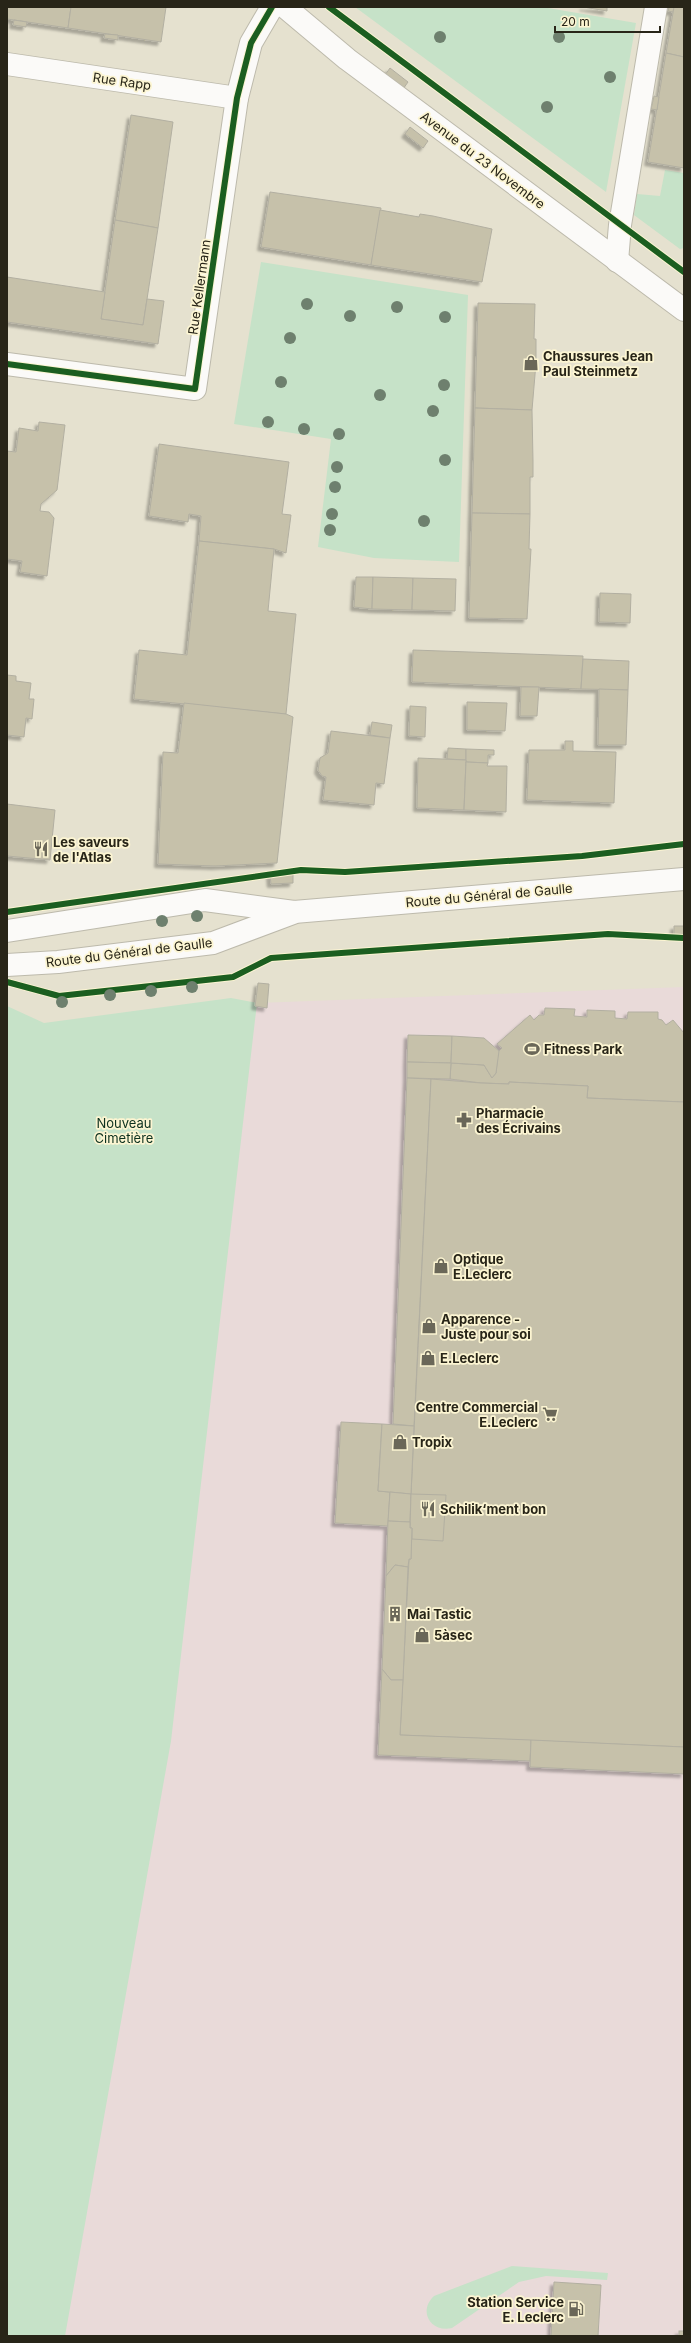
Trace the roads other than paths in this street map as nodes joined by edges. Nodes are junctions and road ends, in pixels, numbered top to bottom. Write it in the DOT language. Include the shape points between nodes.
graph roads {
  1 [pos="272,7"];
  2 [pos="285,7"];
  3 [pos="656,7"];
  4 [pos="7,64"];
  5 [pos="237,98"];
  6 [pos="617,261"];
  7 [pos="684,310"];
  8 [pos="7,364"];
  9 [pos="684,879"];
  10 [pos="294,912"];
  11 [pos="7,931"];
  12 [pos="7,965"];
  1 -- 5 [label="street, Rue Kellermann" via="251,43"];
  2 -- 6 [label="street, Avenue du 23 Novembre" via="347,59"];
  3 -- 6 [label="street" via="620,225"];
  4 -- 5 [label="street, Rue Rapp"];
  5 -- 8 [label="street, Rue Kellermann" via="195,389"];
  6 -- 7 [label="street, Avenue du 23 Novembre"];
  9 -- 10 [label="street, Route du Général de Gaulle"];
  10 -- 11 [label="street, Route du Général de Gaulle" via="205,900"];
  10 -- 12 [label="street, Route du Général de Gaulle" via="213,943 58,962"];
}
